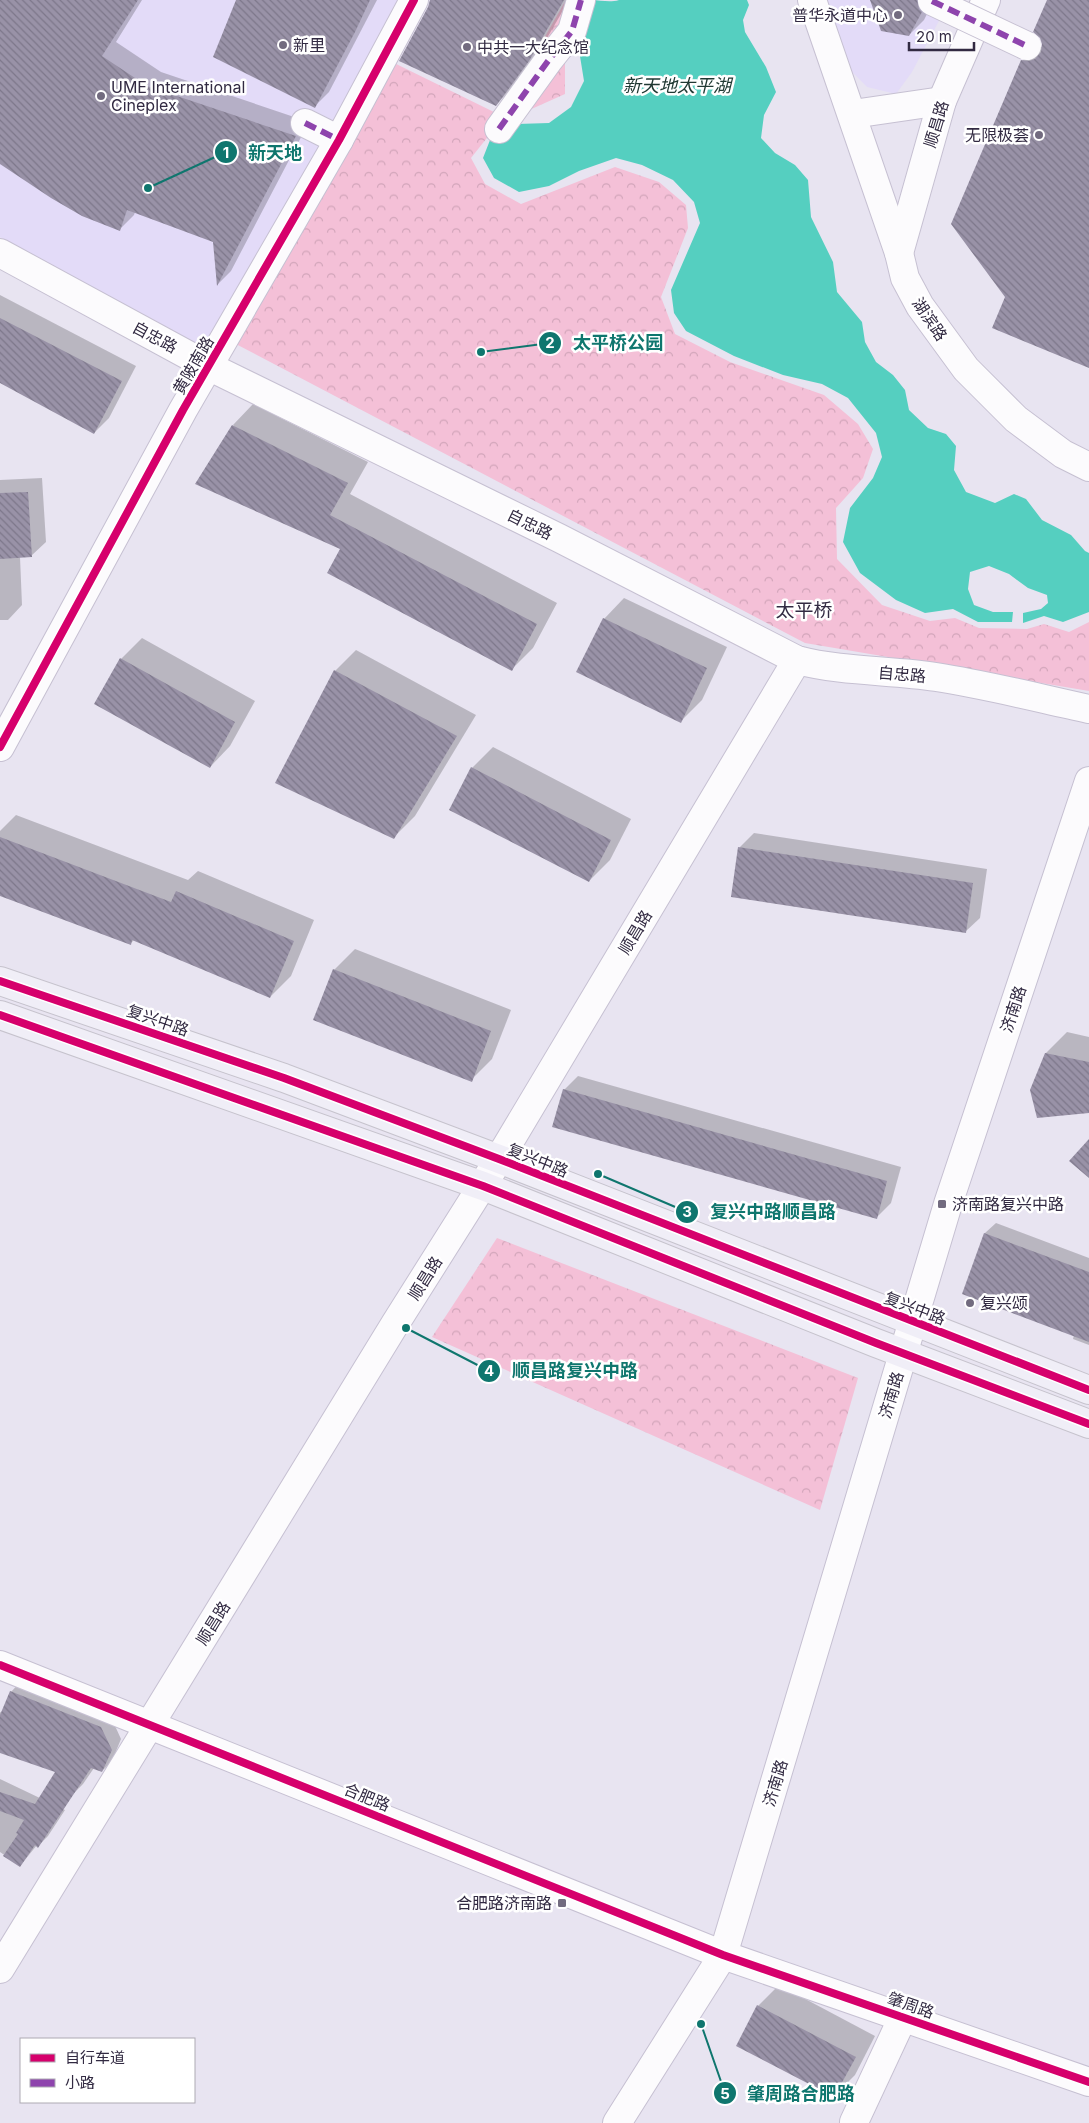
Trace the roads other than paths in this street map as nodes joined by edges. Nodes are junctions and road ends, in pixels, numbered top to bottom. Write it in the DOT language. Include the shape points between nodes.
graph roads {
  1 [pos="414,0"];
  2 [pos="580,0"];
  3 [pos="812,0"];
  4 [pos="932,1"];
  5 [pos="982,11"];
  6 [pos="1027,46"];
  7 [pos="942,101"];
  8 [pos="852,114"];
  9 [pos="304,123"];
  10 [pos="499,129"];
  11 [pos="339,140"];
  12 [pos="0,253"];
  13 [pos="899,253"];
  14 [pos="208,366"];
  15 [pos="1089,467"];
  16 [pos="797,660"];
  17 [pos="1089,709"];
  18 [pos="0,747"];
  19 [pos="1089,781"];
  20 [pos="0,981"];
  21 [pos="0,1015"];
  22 [pos="499,1159"];
  23 [pos="482,1186"];
  24 [pos="914,1322"];
  25 [pos="903,1353"];
  26 [pos="1089,1390"];
  27 [pos="1089,1424"];
  28 [pos="0,1665"];
  29 [pos="150,1725"];
  30 [pos="723,1955"];
  31 [pos="0,1969"];
  32 [pos="904,2018"];
  33 [pos="1089,2082"];
  34 [pos="854,2122"];
  35 [pos="617,2123"];
  1 -- 11 [label="street, 黄陂南路"];
  2 -- 10 [label="street" via="572,31"];
  3 -- 8 [label="street, 湖滨路"];
  4 -- 5 [label="street, bridge"];
  5 -- 6 [label="street, bridge"];
  5 -- 7 [label="street, 顺昌路"];
  7 -- 8 [label="street"];
  7 -- 13 [label="street, 顺昌路"];
  8 -- 13 [label="street, 湖滨路"];
  9 -- 11 [label="street"];
  11 -- 14 [label="street, 黄陂南路"];
  12 -- 14 [label="street, 自忠路"];
  13 -- 15 [label="street, 湖滨路" via="905,278 920,306 966,370 1016,419 1063,454"];
  14 -- 16 [label="street, 自忠路" via="559,538"];
  14 -- 18 [label="street, 黄陂南路"];
  16 -- 17 [label="street, 自忠路" via="824,667 935,677"];
  16 -- 22 [label="street, 顺昌路"];
  19 -- 24 [label="street, 济南路" via="948,1204"];
  20 -- 22 [label="main road, 复兴中路" via="284,1078"];
  21 -- 23 [label="main road"];
  22 -- 23 [label="street, 顺昌路"];
  22 -- 24 [label="main road, 复兴中路"];
  23 -- 25 [label="main road"];
  23 -- 29 [label="street, 顺昌路"];
  24 -- 25 [label="street, 济南路"];
  24 -- 26 [label="main road, 复兴中路"];
  25 -- 27 [label="main road"];
  25 -- 30 [label="street, 济南路"];
  28 -- 29 [label="street, 合肥路"];
  29 -- 30 [label="street, 合肥路"];
  29 -- 31 [label="street, 顺昌路"];
  30 -- 32 [label="street, 肇周路"];
  30 -- 35 [label="street"];
  32 -- 33 [label="street, 肇周路"];
  32 -- 34 [label="street"];
}
